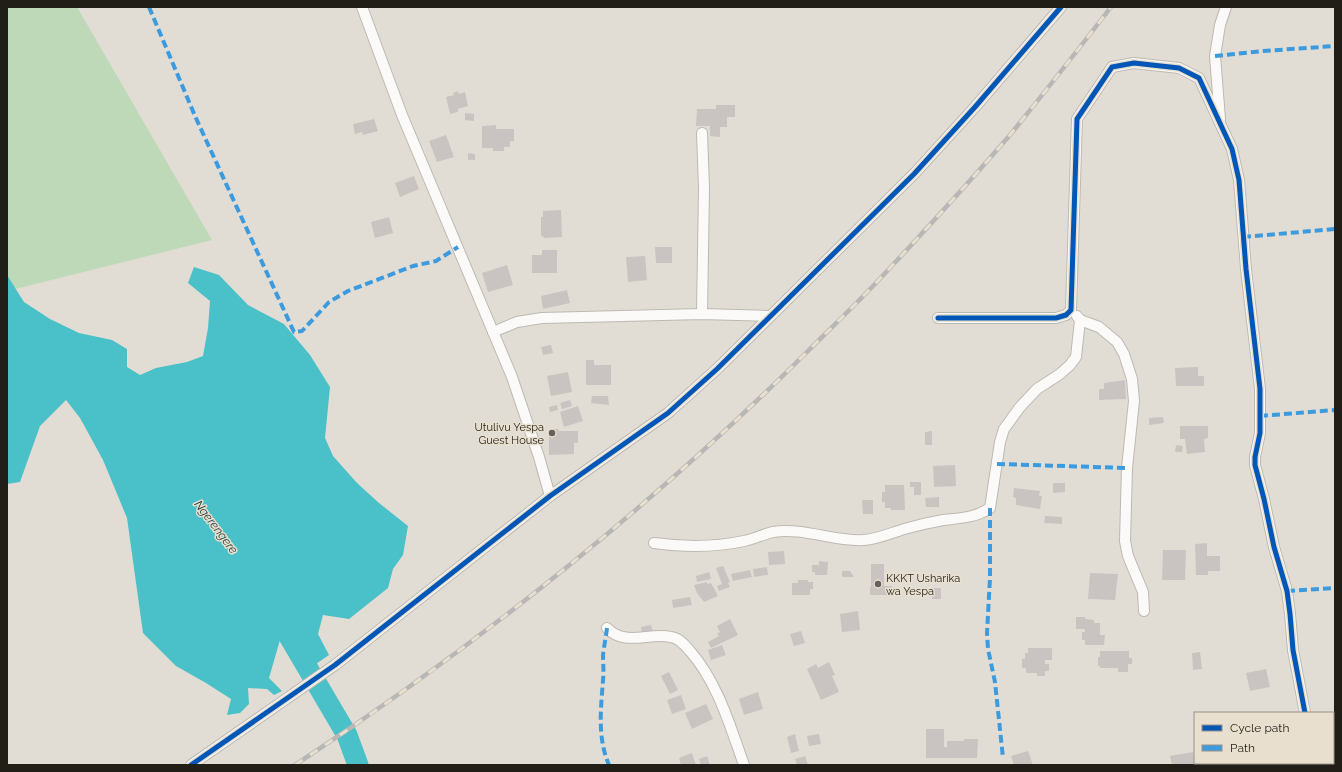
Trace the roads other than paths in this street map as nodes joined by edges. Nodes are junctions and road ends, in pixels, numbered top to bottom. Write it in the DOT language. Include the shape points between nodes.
graph roads {
  1 [pos="362,7"];
  2 [pos="1061,7"];
  3 [pos="1226,7"];
  4 [pos="1221,124"];
  5 [pos="702,133"];
  6 [pos="1070,310"];
  7 [pos="702,314"];
  8 [pos="770,316"];
  9 [pos="938,318"];
  10 [pos="1080,320"];
  11 [pos="493,332"];
  12 [pos="550,496"];
  13 [pos="654,543"];
  14 [pos="1144,611"];
  15 [pos="607,628"];
  16 [pos="1305,712"];
  17 [pos="191,765"];
  18 [pos="744,765"];
  1 -- 11 [label="street" via="402,115"];
  2 -- 8 [label="street" via="914,174"];
  3 -- 4 [label="street" via="1215,56"];
  4 -- 6 [label="street" via="1199,78 1179,68 1134,63 1112,68 1077,119"];
  4 -- 16 [label="street" via="1232,149 1239,180 1260,389 1260,433 1255,465 1287,592"];
  5 -- 7 [label="street"];
  6 -- 9 [label="street" via="1066,315 1056,318"];
  6 -- 10 [label="street"];
  7 -- 8 [label="street"];
  7 -- 11 [label="street" via="542,318 517,322"];
  8 -- 12 [label="street" via="668,413"];
  10 -- 13 [label="street" via="1076,357 1060,374 1037,389 1004,430 990,508 982,513 864,540 794,531 773,532 745,541 719,545"];
  10 -- 14 [label="street" via="1099,327 1117,342 1132,379 1134,401 1127,468 1125,542 1143,592"];
  11 -- 12 [label="street" via="512,377"];
  12 -- 17 [label="street" via="335,665"];
  15 -- 18 [label="street" via="612,634 622,638 677,638 697,659 708,676 724,709"];
}
